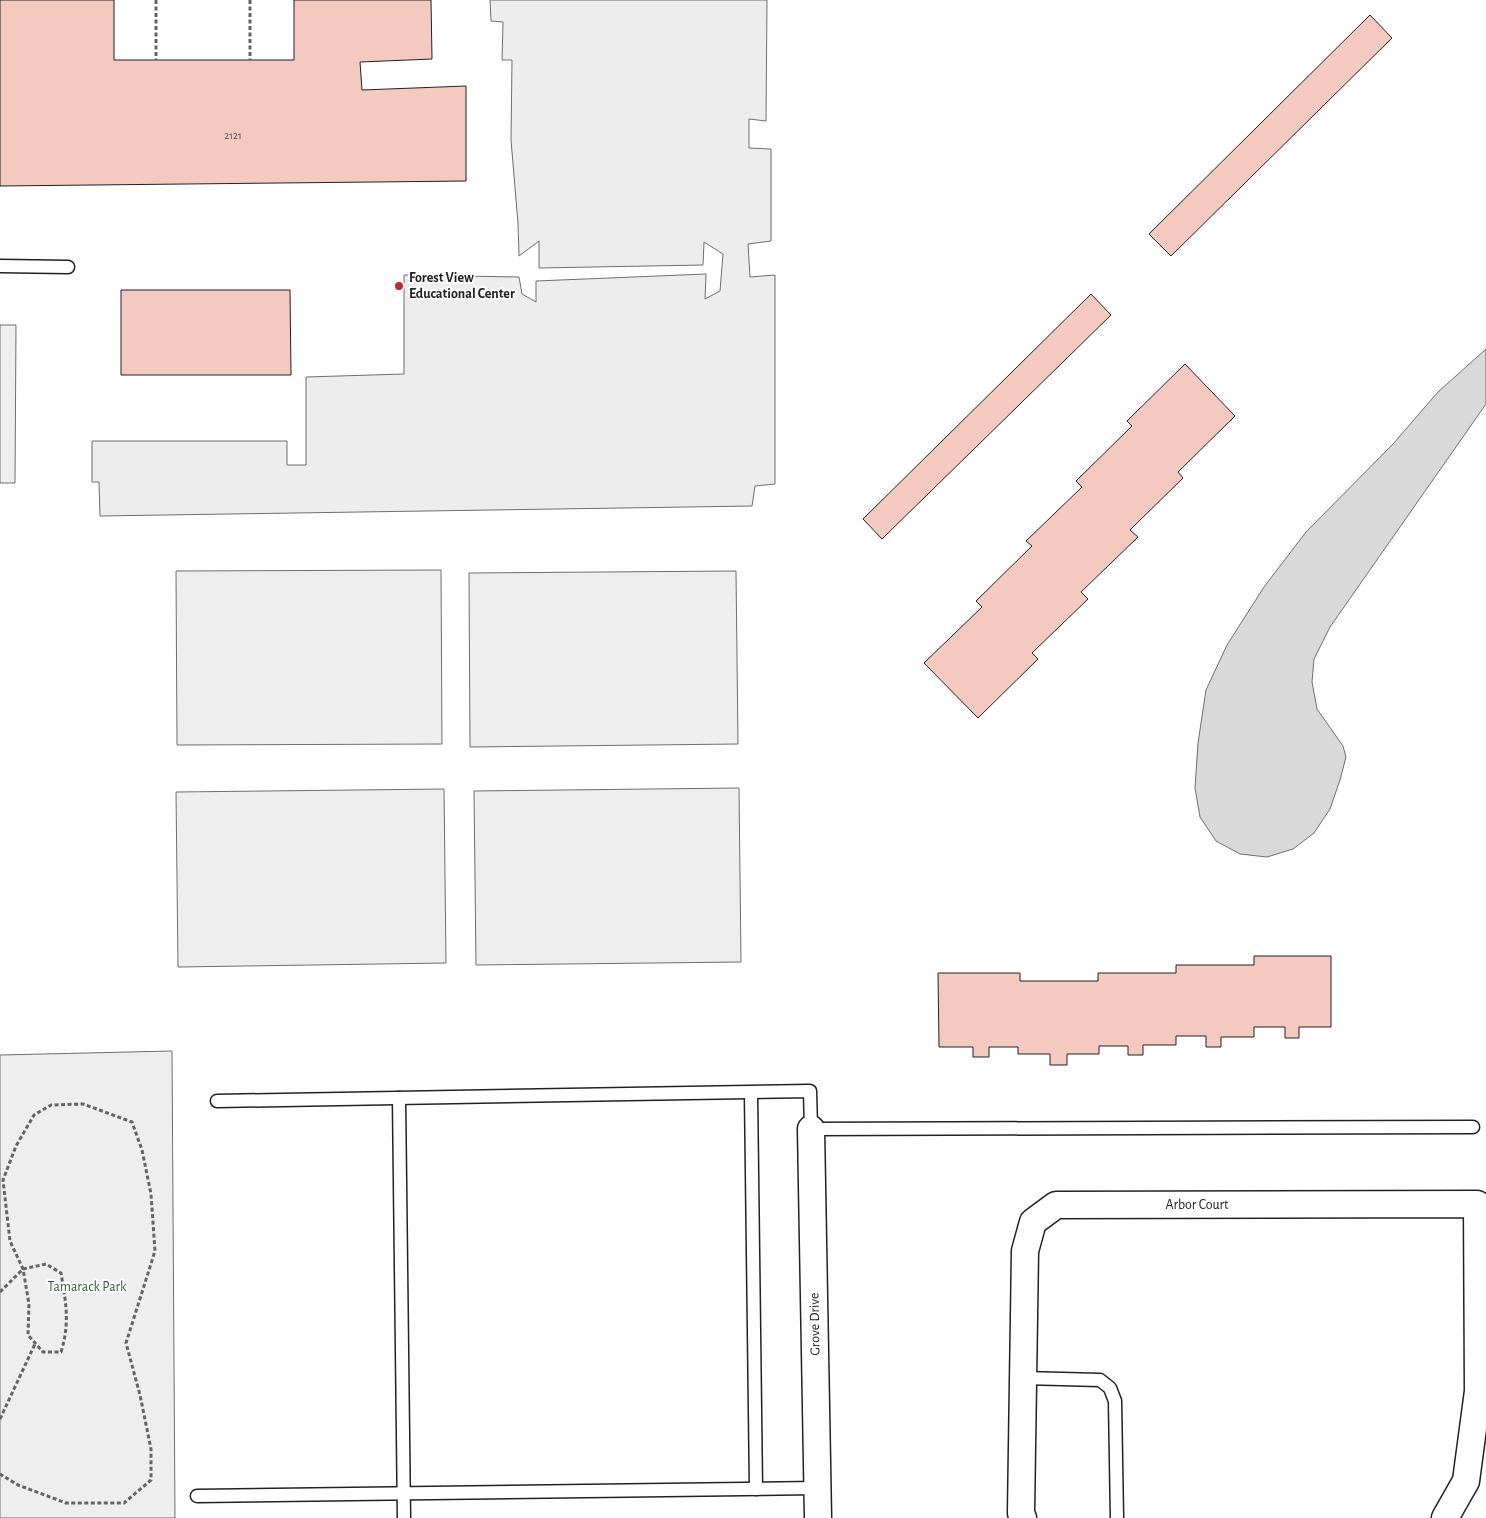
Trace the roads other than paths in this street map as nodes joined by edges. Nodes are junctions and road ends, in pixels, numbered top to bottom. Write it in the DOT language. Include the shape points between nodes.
graph roads {
  1 [pos="0,266"];
  2 [pos="68,267"];
  3 [pos="750,1092"];
  4 [pos="398,1098"];
  5 [pos="217,1101"];
  6 [pos="1473,1127"];
  7 [pos="811,1130"];
  8 [pos="1023,1378"];
  9 [pos="1482,1392"];
  10 [pos="818,1488"];
  11 [pos="756,1489"];
  12 [pos="404,1493"];
  13 [pos="197,1496"];
  14 [pos="404,1518"];
  15 [pos="818,1518"];
  16 [pos="1023,1518"];
  17 [pos="1117,1518"];
  18 [pos="1445,1518"];
  1 -- 2 [label="lane"];
  3 -- 4 [label="lane"];
  3 -- 7 [label="lane" via="810,1092"];
  3 -- 11 [label="lane"];
  4 -- 5 [label="lane"];
  4 -- 12 [label="lane"];
  6 -- 7 [label="lane"];
  7 -- 10 [label="street, Grove Drive"];
  8 -- 9 [label="street, Arbor Court" via="1024,1251 1033,1222 1056,1205 1477,1204"];
  8 -- 16 [label="street, Arbor Court"];
  8 -- 17 [label="lane" via="1100,1380 1110,1388 1115,1401"];
  9 -- 18 [label="street, Arbor Court" via="1466,1480"];
  10 -- 11 [label="lane"];
  10 -- 15 [label="street, Grove Drive"];
  11 -- 12 [label="lane"];
  12 -- 13 [label="lane"];
  12 -- 14 [label="lane"];
}
